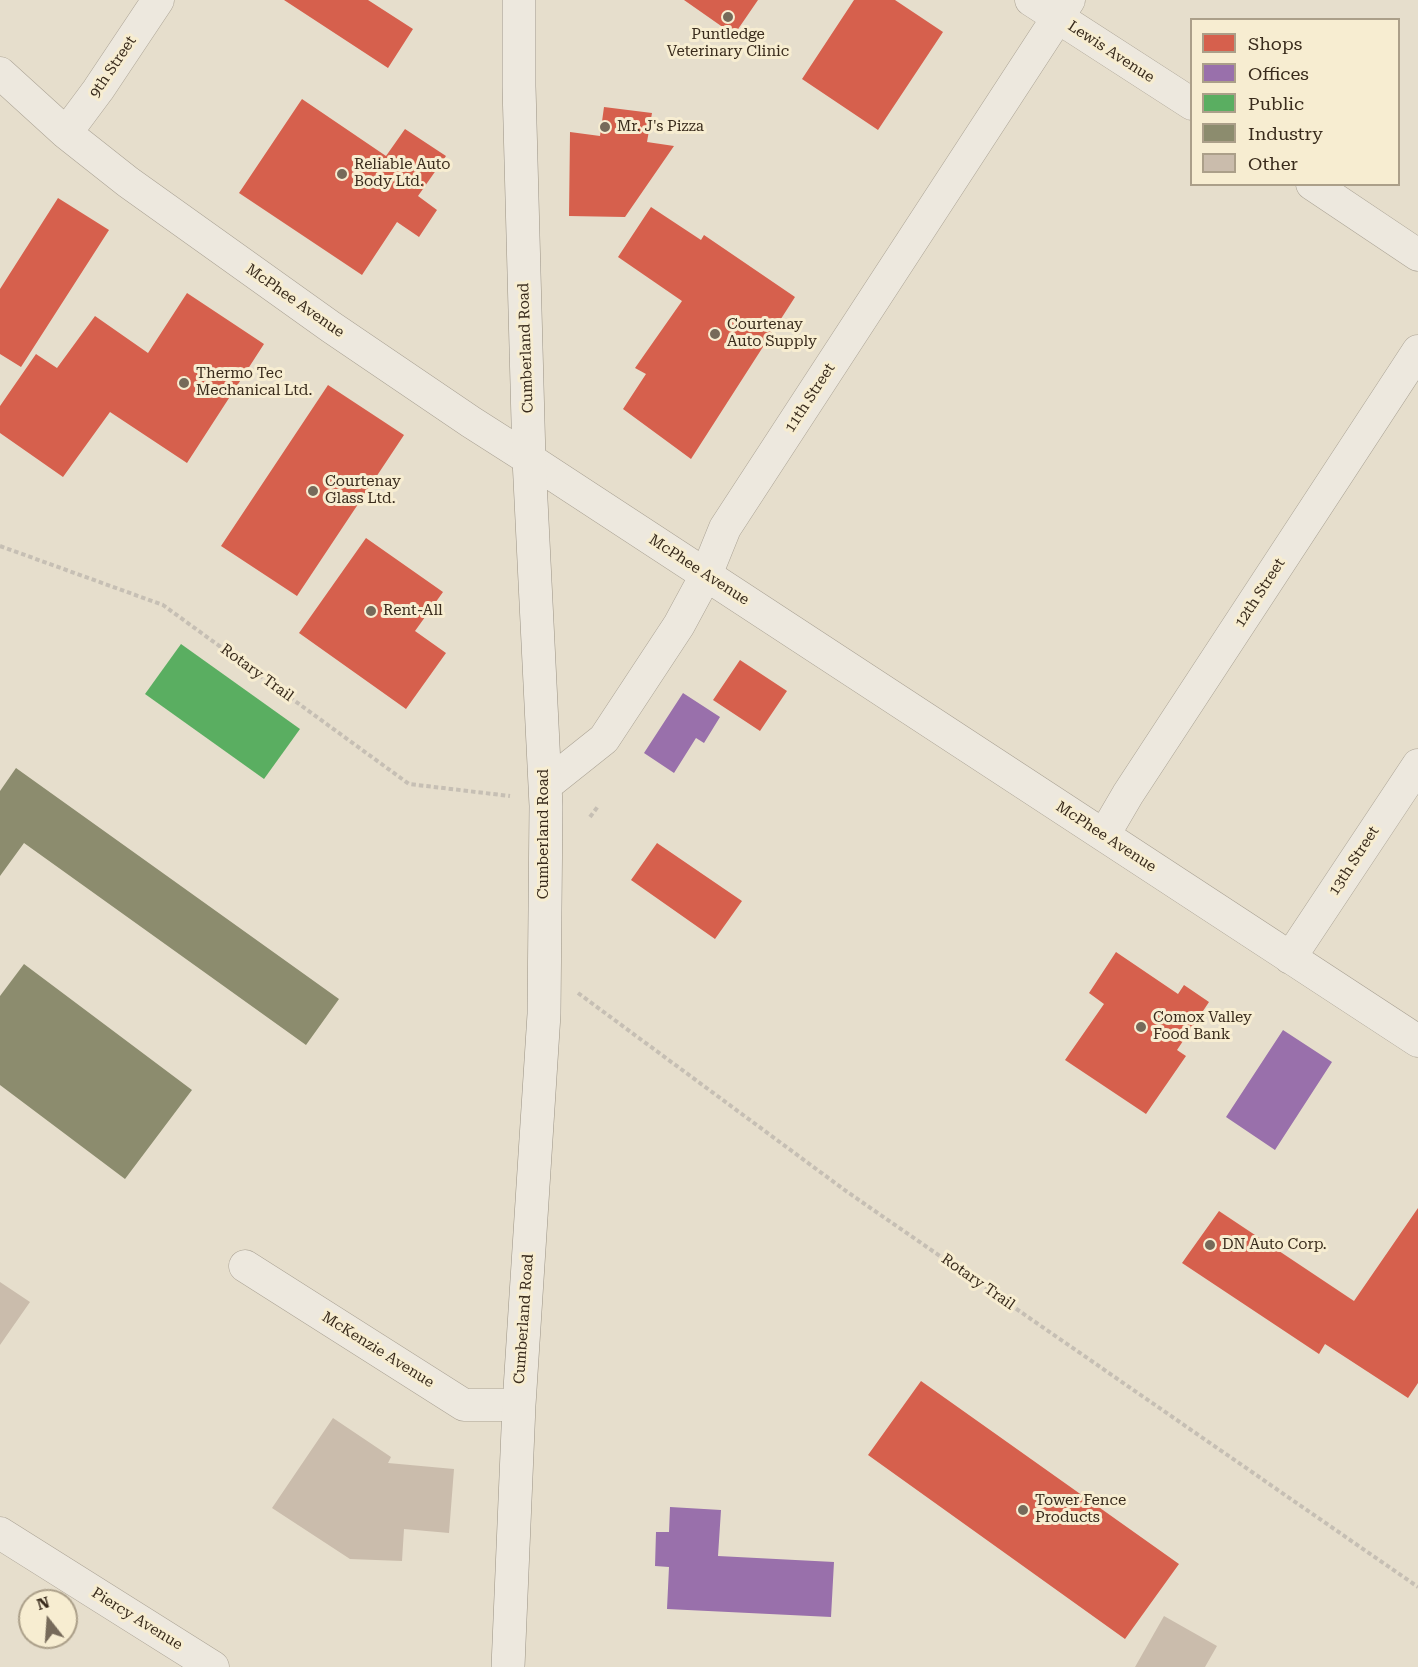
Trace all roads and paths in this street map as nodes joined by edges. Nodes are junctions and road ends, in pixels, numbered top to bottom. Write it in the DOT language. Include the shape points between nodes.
graph roads {
  1 [pos="158,0"];
  2 [pos="519,0"];
  3 [pos="1031,0"];
  4 [pos="1063,8"];
  5 [pos="0,73"];
  6 [pos="1190,104"];
  7 [pos="66,133"];
  8 [pos="1315,186"];
  9 [pos="1418,255"];
  10 [pos="1418,351"];
  11 [pos="529,459"];
  12 [pos="0,546"];
  13 [pos="706,575"];
  14 [pos="1418,765"];
  15 [pos="545,786"];
  16 [pos="510,796"];
  17 [pos="599,805"];
  18 [pos="590,817"];
  19 [pos="1104,835"];
  20 [pos="1290,958"];
  21 [pos="544,968"];
  22 [pos="1418,1041"];
  23 [pos="245,1266"];
  24 [pos="519,1405"];
  25 [pos="0,1533"];
  26 [pos="1418,1587"];
  27 [pos="213,1667"];
  28 [pos="508,1667"];
  1 -- 7 [label="street, 9th Street"];
  2 -- 11 [label="street, Cumberland Road"];
  3 -- 4 [label="street, Lewis Avenue"];
  4 -- 6 [label="street, Lewis Avenue"];
  4 -- 13 [label="street, 11th Street" via="724,528"];
  5 -- 7 [label="street, McPhee Avenue"];
  7 -- 11 [label="street, McPhee Avenue" via="331,327"];
  8 -- 9 [label="street"];
  10 -- 19 [label="street, 12th Street"];
  11 -- 13 [label="street, McPhee Avenue"];
  11 -- 15 [label="street, Cumberland Road"];
  12 -- 16 [label="path, Rotary Trail" via="163,605 409,784"];
  13 -- 15 [label="street, 11th Street" via="679,625 604,739"];
  13 -- 19 [label="street, McPhee Avenue"];
  14 -- 20 [label="street, 13th Street"];
  15 -- 21 [label="street, Cumberland Road"];
  17 -- 18 [label="path"];
  19 -- 20 [label="street, McPhee Avenue"];
  20 -- 22 [label="street, McPhee Avenue"];
  21 -- 24 [label="street, Cumberland Road"];
  21 -- 26 [label="path, Rotary Trail" via="846,1191"];
  23 -- 24 [label="street, McKenzie Avenue" via="464,1405"];
  24 -- 28 [label="street, Cumberland Road"];
  25 -- 27 [label="street, Piercy Avenue"];
}
